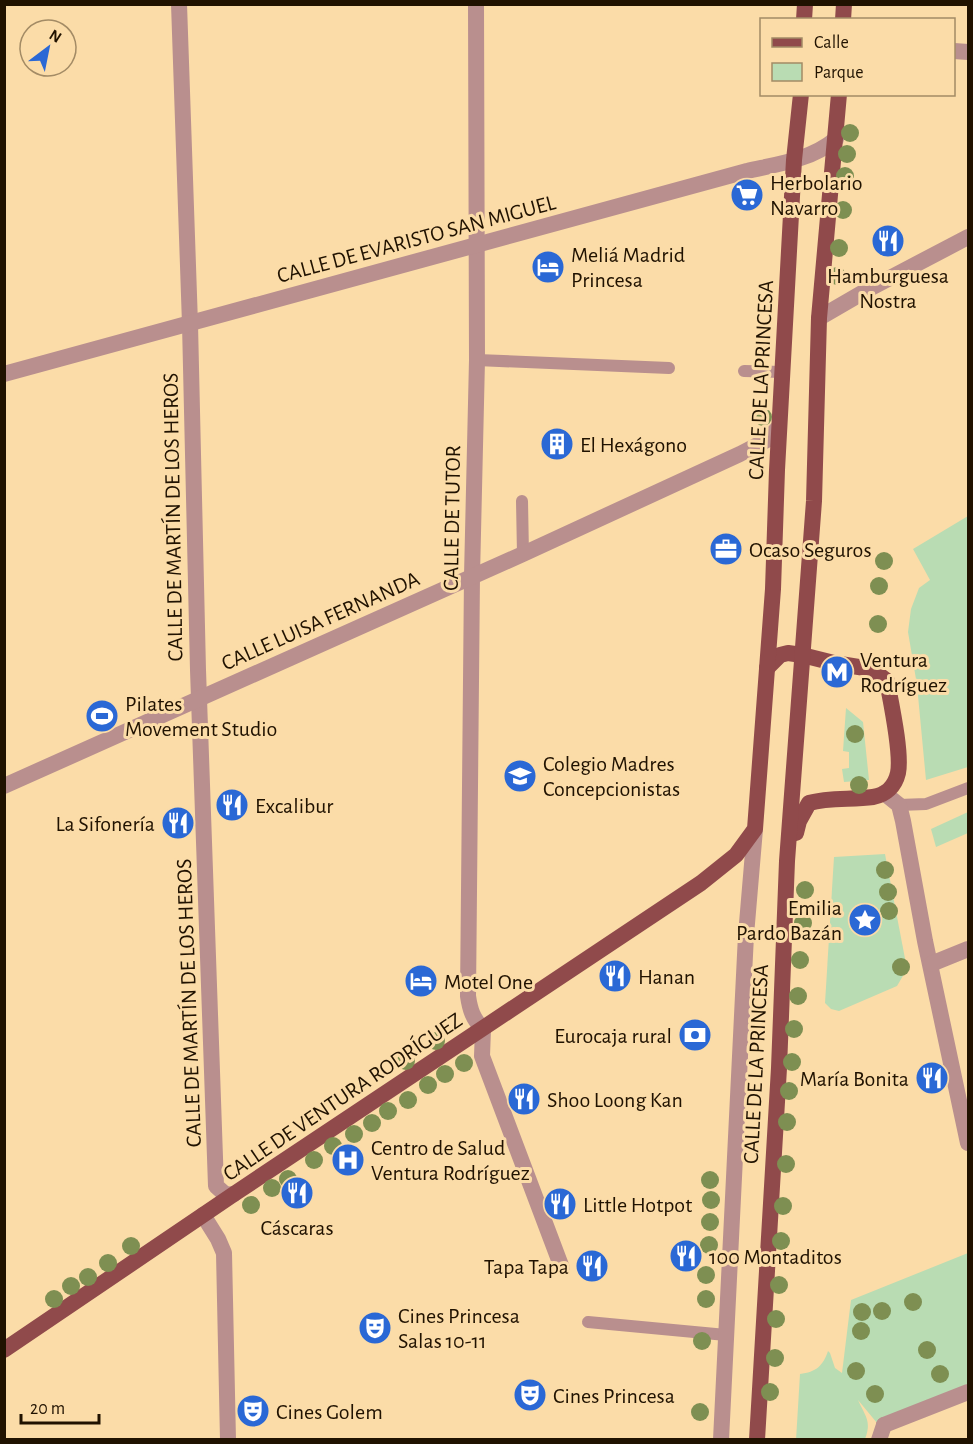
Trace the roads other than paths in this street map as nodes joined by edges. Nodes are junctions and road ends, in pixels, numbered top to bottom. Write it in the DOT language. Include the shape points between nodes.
graph roads {
  1 [pos="179,4"];
  2 [pos="476,4"];
  3 [pos="801,96"];
  4 [pos="839,96"];
  5 [pos="836,139"];
  6 [pos="794,160"];
  7 [pos="969,237"];
  8 [pos="476,245"];
  9 [pos="819,318"];
  10 [pos="190,324"];
  11 [pos="477,360"];
  12 [pos="669,368"];
  13 [pos="744,371"];
  14 [pos="783,372"];
  15 [pos="4,374"];
  16 [pos="779,427"];
  17 [pos="522,501"];
  18 [pos="523,554"];
  19 [pos="472,576"];
  20 [pos="802,655"];
  21 [pos="767,668"];
  22 [pos="200,698"];
  23 [pos="4,786"];
  24 [pos="969,788"];
  25 [pos="884,794"];
  26 [pos="899,805"];
  27 [pos="755,829"];
  28 [pos="787,861"];
  29 [pos="969,948"];
  30 [pos="931,964"];
  31 [pos="483,1029"];
  32 [pos="969,1143"];
  33 [pos="234,1194"];
  34 [pos="204,1215"];
  35 [pos="562,1268"];
  36 [pos="588,1322"];
  37 [pos="726,1335"];
  38 [pos="4,1350"];
  39 [pos="969,1392"];
  40 [pos="882,1432"];
  41 [pos="228,1440"];
  42 [pos="721,1440"];
  43 [pos="757,1440"];
  1 -- 10 [label="street, CALLE DE MARTÍN DE LOS HEROS"];
  2 -- 8 [label="street, CALLE DE TUTOR"];
  3 -- 6 [label="main road, CALLE DE LA PRINCESA"];
  4 -- 5 [label="main road, CALLE DE LA PRINCESA"];
  5 -- 6 [label="street, CALLE DE EVARISTO SAN MIGUEL" via="825,148"];
  5 -- 9 [label="main road, CALLE DE LA PRINCESA"];
  6 -- 8 [label="street, CALLE DE EVARISTO SAN MIGUEL"];
  6 -- 14 [label="main road, CALLE DE LA PRINCESA"];
  7 -- 9 [label="street"];
  8 -- 10 [label="street, CALLE DE EVARISTO SAN MIGUEL"];
  8 -- 11 [label="street, CALLE DE TUTOR"];
  9 -- 20 [label="main road, CALLE DE LA PRINCESA" via="813,501"];
  10 -- 15 [label="street, CALLE DE EVARISTO SAN MIGUEL"];
  10 -- 22 [label="street, CALLE DE MARTÍN DE LOS HEROS"];
  11 -- 12 [label="lane"];
  11 -- 19 [label="street, CALLE DE TUTOR"];
  13 -- 14 [label="lane"];
  14 -- 16 [label="main road, CALLE DE LA PRINCESA"];
  16 -- 18 [label="street, CALLE LUISA FERNANDA" via="750,450"];
  16 -- 21 [label="main road, CALLE DE LA PRINCESA"];
  17 -- 18 [label="lane"];
  18 -- 19 [label="street, CALLE LUISA FERNANDA"];
  19 -- 22 [label="street, CALLE LUISA FERNANDA"];
  19 -- 31 [label="street, CALLE DE TUTOR" via="468,996 476,1022"];
  20 -- 21 [label="main road" via="780,655"];
  20 -- 25 [label="main road" via="871,669 887,681 899,759 898,774"];
  20 -- 28 [label="main road, CALLE DE LA PRINCESA"];
  21 -- 27 [label="main road, CALLE DE LA PRINCESA"];
  22 -- 23 [label="street, CALLE LUISA FERNANDA"];
  22 -- 33 [label="street, CALLE DE MARTÍN DE LOS HEROS" via="216,1186 226,1195"];
  24 -- 26 [label="lane" via="926,804"];
  25 -- 26 [label="street"];
  25 -- 28 [label="main road" via="809,803"];
  26 -- 30 [label="street"];
  27 -- 31 [label="main road, CALLE DE VENTURA RODRÍGUEZ" via="722,868"];
  27 -- 37 [label="street, CALLE DE LA PRINCESA"];
  28 -- 43 [label="main road, CALLE DE LA PRINCESA"];
  29 -- 30 [label="street"];
  30 -- 32 [label="street"];
  31 -- 33 [label="main road, CALLE DE VENTURA RODRÍGUEZ"];
  31 -- 35 [label="street" via="482,1056"];
  33 -- 34 [label="main road, CALLE DE VENTURA RODRÍGUEZ"];
  34 -- 38 [label="main road, CALLE DE VENTURA RODRÍGUEZ"];
  34 -- 41 [label="street" via="224,1253"];
  36 -- 37 [label="lane"];
  37 -- 42 [label="street, CALLE DE LA PRINCESA"];
  39 -- 40 [label="street"];
}
